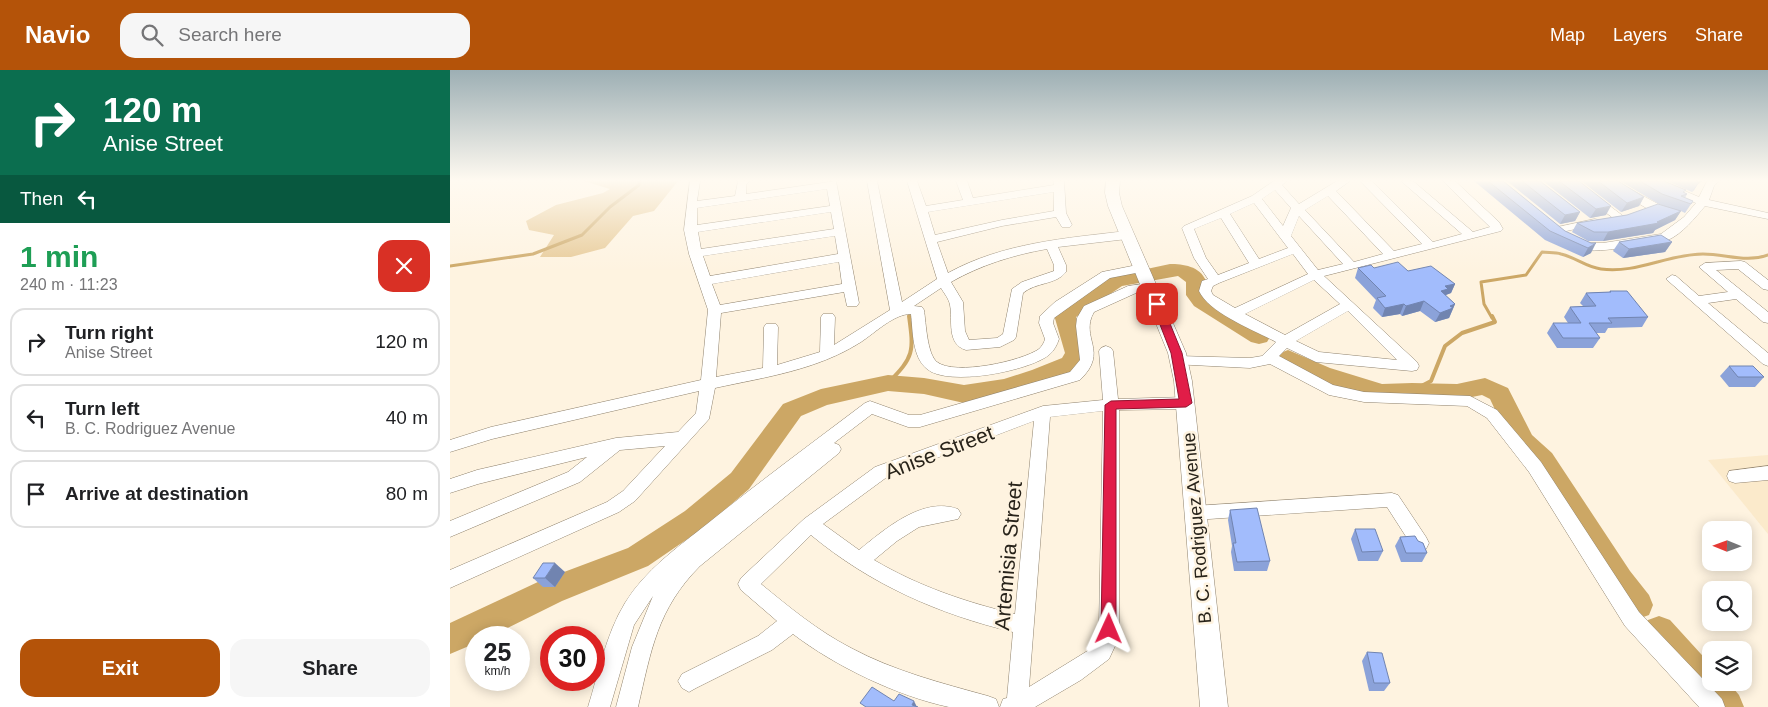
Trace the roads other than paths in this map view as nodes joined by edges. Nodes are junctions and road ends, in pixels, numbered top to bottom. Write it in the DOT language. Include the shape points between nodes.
graph roads {
  1 [pos="921,210"];
  2 [pos="692,211"];
  3 [pos="818,211"];
  4 [pos="836,211"];
  5 [pos="878,211"];
  6 [pos="1117,211"];
  7 [pos="1225,211"];
  8 [pos="1265,211"];
  9 [pos="1297,211"];
  10 [pos="1301,211"];
  11 [pos="1349,211"];
  12 [pos="1394,211"];
  13 [pos="1441,211"];
  14 [pos="1479,211"];
  15 [pos="1610,211"];
  16 [pos="1643,211"];
  17 [pos="1663,211"];
  18 [pos="1695,211"];
  19 [pos="1730,211"];
  20 [pos="1222,212"];
  21 [pos="1060,213"];
  22 [pos="1768,216"];
  23 [pos="1621,219"];
  24 [pos="1688,219"];
  25 [pos="1066,225"];
  26 [pos="690,230"];
  27 [pos="840,232"];
  28 [pos="1127,235"];
  29 [pos="1471,236"];
  30 [pos="1285,237"];
  31 [pos="930,240"];
  32 [pos="1051,244"];
  33 [pos="1431,246"];
  34 [pos="1294,249"];
  35 [pos="695,254"];
  36 [pos="1392,256"];
  37 [pos="844,257"];
  38 [pos="1256,264"];
  39 [pos="1351,266"];
  40 [pos="1315,275"];
  41 [pos="1146,278"];
  42 [pos="1672,279"];
  43 [pos="1215,280"];
  44 [pos="705,281"];
  45 [pos="944,281"];
  46 [pos="1768,286"];
  47 [pos="849,287"];
  48 [pos="1740,295"];
  49 [pos="1697,300"];
  50 [pos="852,303"];
  51 [pos="1349,305"];
  52 [pos="715,310"];
  53 [pos="897,310"];
  54 [pos="1234,314"];
  55 [pos="828,317"];
  56 [pos="1768,319"];
  57 [pos="771,327"];
  58 [pos="1285,341"];
  59 [pos="1106,351"];
  60 [pos="827,354"];
  61 [pos="1271,358"];
  62 [pos="1178,361"];
  63 [pos="1768,361"];
  64 [pos="770,371"];
  65 [pos="708,384"];
  66 [pos="1186,403"];
  67 [pos="1111,405"];
  68 [pos="875,409"];
  69 [pos="1044,412"];
  70 [pos="683,438"];
  71 [pos="616,444"];
  72 [pos="450,446"];
  73 [pos="1768,473"];
  74 [pos="1735,476"];
  75 [pos="450,486"];
  76 [pos="1194,513"];
  77 [pos="952,514"];
  78 [pos="810,524"];
  79 [pos="450,529"];
  80 [pos="1420,542"];
  81 [pos="859,561"];
  82 [pos="450,579"];
  83 [pos="792,622"];
  84 [pos="1024,625"];
  85 [pos="689,681"];
  86 [pos="1014,706"];
  87 [pos="599,707"];
  88 [pos="627,707"];
  89 [pos="988,707"];
  90 [pos="1214,707"];
  91 [pos="1714,707"];
  1 -- 31 [label="street"];
  2 -- 26 [label="street"];
  3 -- 26 [label="street"];
  4 -- 27 [label="street"];
  5 -- 53 [label="street"];
  6 -- 28 [label="street, B. C. Rodriguez Avenue"];
  7 -- 20 [label="street"];
  8 -- 30 [label="street"];
  9 -- 30 [label="street" via="1292,216"];
  10 -- 39 [label="street"];
  11 -- 36 [label="street"];
  12 -- 33 [label="street"];
  13 -- 29 [label="street"];
  14 -- 29 [label="street" via="1497,227"];
  15 -- 23 [label="street"];
  16 -- 23 [label="street"];
  17 -- 24 [label="street"];
  18 -- 24 [label="street"];
  19 -- 22 [label="street"];
  20 -- 38 [label="street"];
  20 -- 43 [label="street" via="1188,228 1200,258"];
  21 -- 25 [label="street"];
  21 -- 31 [label="street" via="1002,222"];
  23 -- 24 [label="street" via="1583,220 1554,227 1586,247 1603,247 1665,237"];
  26 -- 35 [label="street"];
  27 -- 35 [label="street"];
  27 -- 37 [label="street"];
  28 -- 32 [label="street"];
  28 -- 41 [label="street, B. C. Rodriguez Avenue"];
  29 -- 33 [label="street"];
  30 -- 34 [label="street"];
  31 -- 45 [label="street"];
  32 -- 45 [label="street" via="977,264"];
  32 -- 45 [label="street" via="1060,272 1028,284 1017,292 1011,333 1005,340 971,345 962,343 956,302"];
  33 -- 36 [label="street"];
  34 -- 38 [label="street"];
  34 -- 40 [label="street"];
  35 -- 44 [label="street"];
  36 -- 39 [label="street"];
  37 -- 44 [label="street"];
  37 -- 47 [label="street"];
  38 -- 43 [label="street"];
  39 -- 40 [label="street"];
  40 -- 51 [label="street"];
  40 -- 54 [label="street"];
  41 -- 53 [label="street" via="1106,275 1047,316 1052,340 1049,348 1024,361 985,370 944,373 932,367 925,358 917,310"];
  41 -- 62 [label="street, B. C. Rodriguez Avenue"];
  41 -- 68 [label="street" via="1133,289 1089,309 1084,315 1082,324 1088,362 1075,376 920,421 908,421"];
  42 -- 49 [label="street"];
  43 -- 54 [label="street" via="1205,288 1208,297"];
  44 -- 52 [label="street"];
  45 -- 53 [label="street"];
  46 -- 48 [label="street" via="1741,265 1705,267"];
  47 -- 50 [label="street"];
  47 -- 52 [label="street"];
  48 -- 49 [label="street"];
  48 -- 56 [label="street"];
  49 -- 63 [label="street"];
  51 -- 58 [label="street"];
  51 -- 58 [label="street" via="1412,366 1316,357"];
  52 -- 65 [label="street"];
  53 -- 60 [label="street"];
  54 -- 58 [label="street"];
  55 -- 60 [label="street"];
  57 -- 64 [label="street"];
  58 -- 61 [label="street"];
  59 -- 67 [label="street"];
  60 -- 64 [label="street"];
  61 -- 62 [label="street" via="1250,363"];
  61 -- 91 [label="street" via="1329,390 1364,397 1470,400 1492,414 1535,466 1632,619"];
  62 -- 66 [label="street, B. C. Rodriguez Avenue"];
  64 -- 65 [label="street"];
  65 -- 70 [label="street" via="703,415"];
  65 -- 72 [label="street" via="491,433"];
  66 -- 67 [label="street, Anise Street"];
  66 -- 76 [label="street, B. C. Rodriguez Avenue"];
  67 -- 69 [label="street, Anise Street"];
  67 -- 86 [label="street" via="1107,640 1104,649 1092,661"];
  68 -- 87 [label="street" via="723,522 651,584 627,620"];
  68 -- 88 [label="street" via="675,577 653,614"];
  69 -- 78 [label="street, Anise Street" via="881,472"];
  69 -- 84 [label="street, Artemisia Street"];
  70 -- 71 [label="street"];
  70 -- 82 [label="street" via="629,496 613,507"];
  71 -- 75 [label="street"];
  71 -- 79 [label="street" via="574,477"];
  73 -- 74 [label="street"];
  76 -- 80 [label="street" via="1392,500"];
  76 -- 90 [label="street, B. C. Rodriguez Avenue"];
  77 -- 81 [label="street" via="926,515 913,520"];
  78 -- 81 [label="street"];
  78 -- 83 [label="street, Anise Street" via="748,584"];
  81 -- 84 [label="street" via="942,603"];
  83 -- 85 [label="street" via="765,643"];
  83 -- 89 [label="street, Anise Street" via="844,655 907,684"];
  84 -- 86 [label="street, Artemisia Street"];
}
